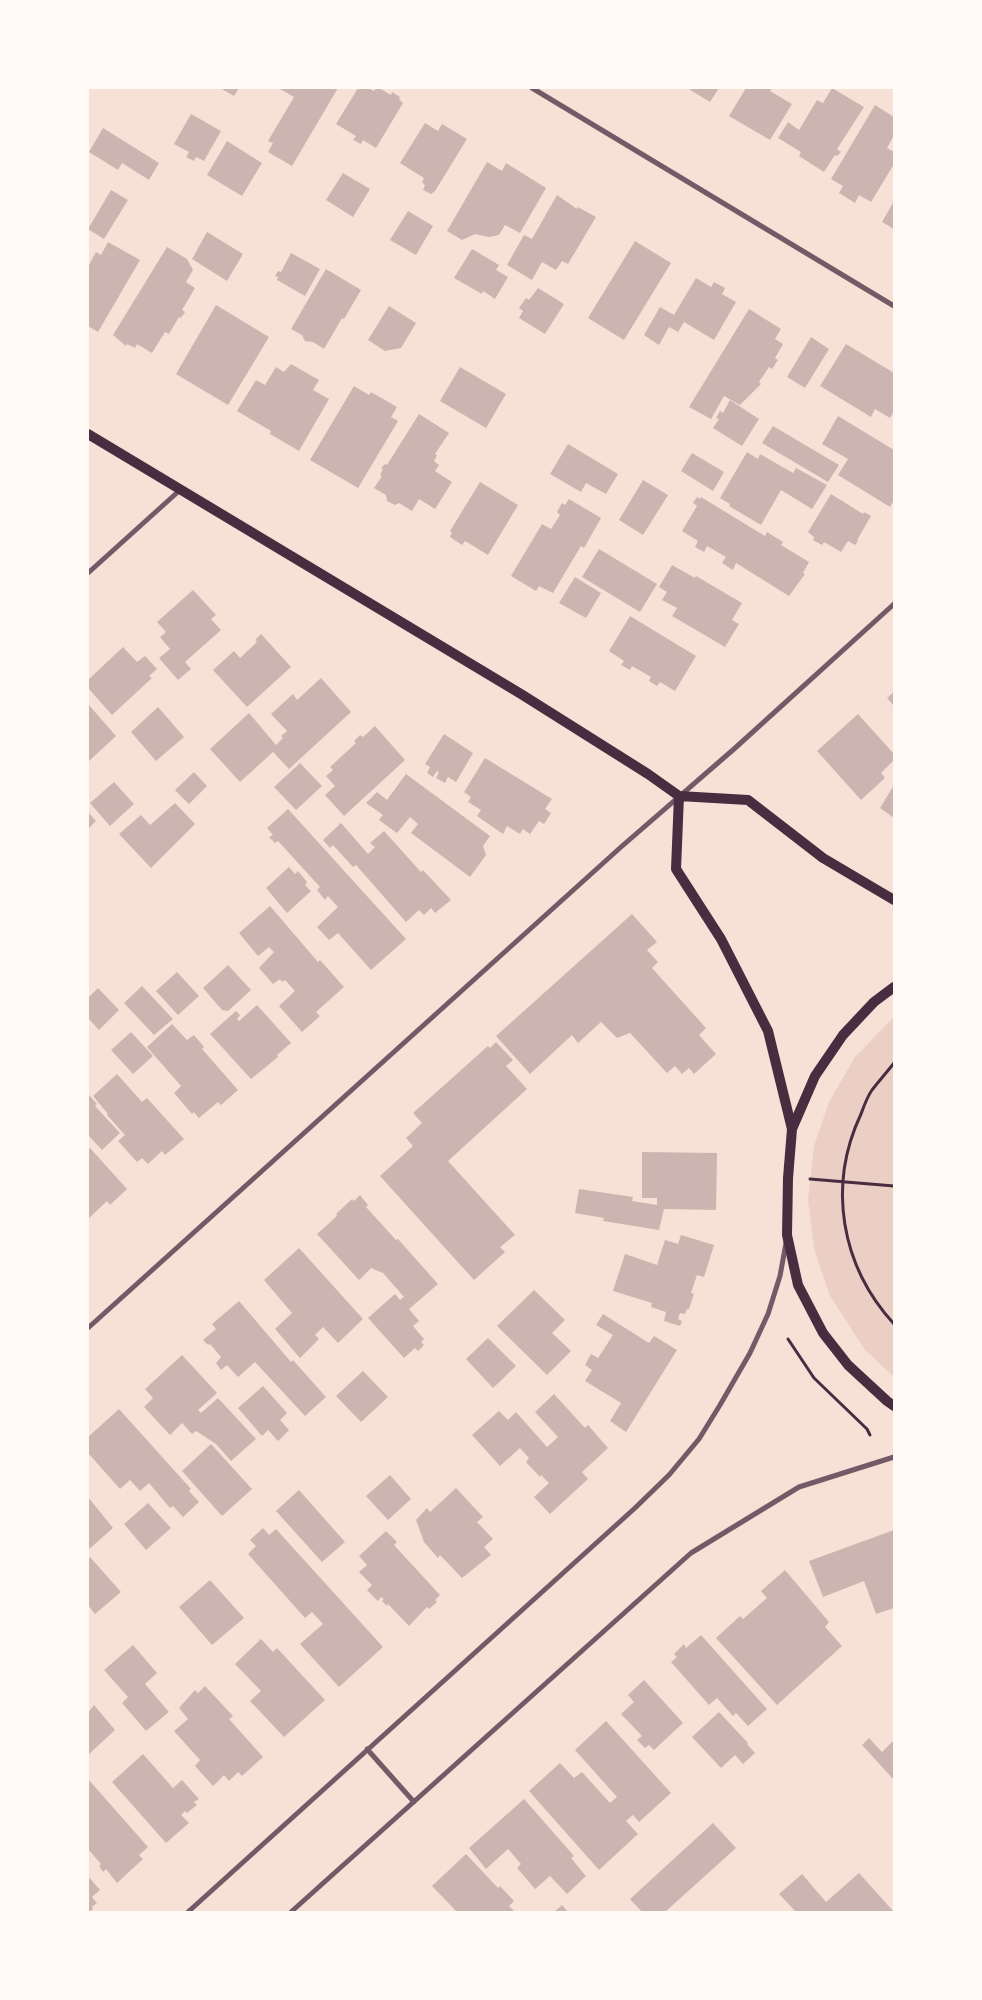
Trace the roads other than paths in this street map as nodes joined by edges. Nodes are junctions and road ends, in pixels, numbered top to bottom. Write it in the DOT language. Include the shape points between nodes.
graph roads {
  1 [pos="532,88"];
  2 [pos="894,306"];
  3 [pos="88,434"];
  4 [pos="180,489"];
  5 [pos="88,573"];
  6 [pos="894,604"];
  7 [pos="679,796"];
  8 [pos="894,900"];
  9 [pos="894,986"];
  10 [pos="792,1129"];
  11 [pos="787,1235"];
  12 [pos="88,1328"];
  13 [pos="894,1406"];
  14 [pos="894,1457"];
  15 [pos="367,1749"];
  16 [pos="414,1802"];
  17 [pos="188,1912"];
  18 [pos="291,1912"];
  1 -- 2 [label="street"];
  3 -- 4 [label="main road"];
  4 -- 5 [label="street"];
  4 -- 7 [label="main road" via="528,699"];
  6 -- 7 [label="street"];
  7 -- 8 [label="main road" via="748,800 823,858"];
  7 -- 10 [label="main road" via="676,869 721,939 768,1031"];
  7 -- 12 [label="street"];
  9 -- 10 [label="main road" via="843,1035 815,1076"];
  10 -- 11 [label="main road"];
  11 -- 13 [label="main road" via="798,1285 823,1333 848,1365"];
  11 -- 15 [label="street" via="780,1276 768,1314 750,1353 699,1439 635,1508"];
  14 -- 16 [label="street" via="799,1487 691,1553"];
  15 -- 16 [label="street"];
  15 -- 17 [label="street"];
  16 -- 18 [label="street"];
}
